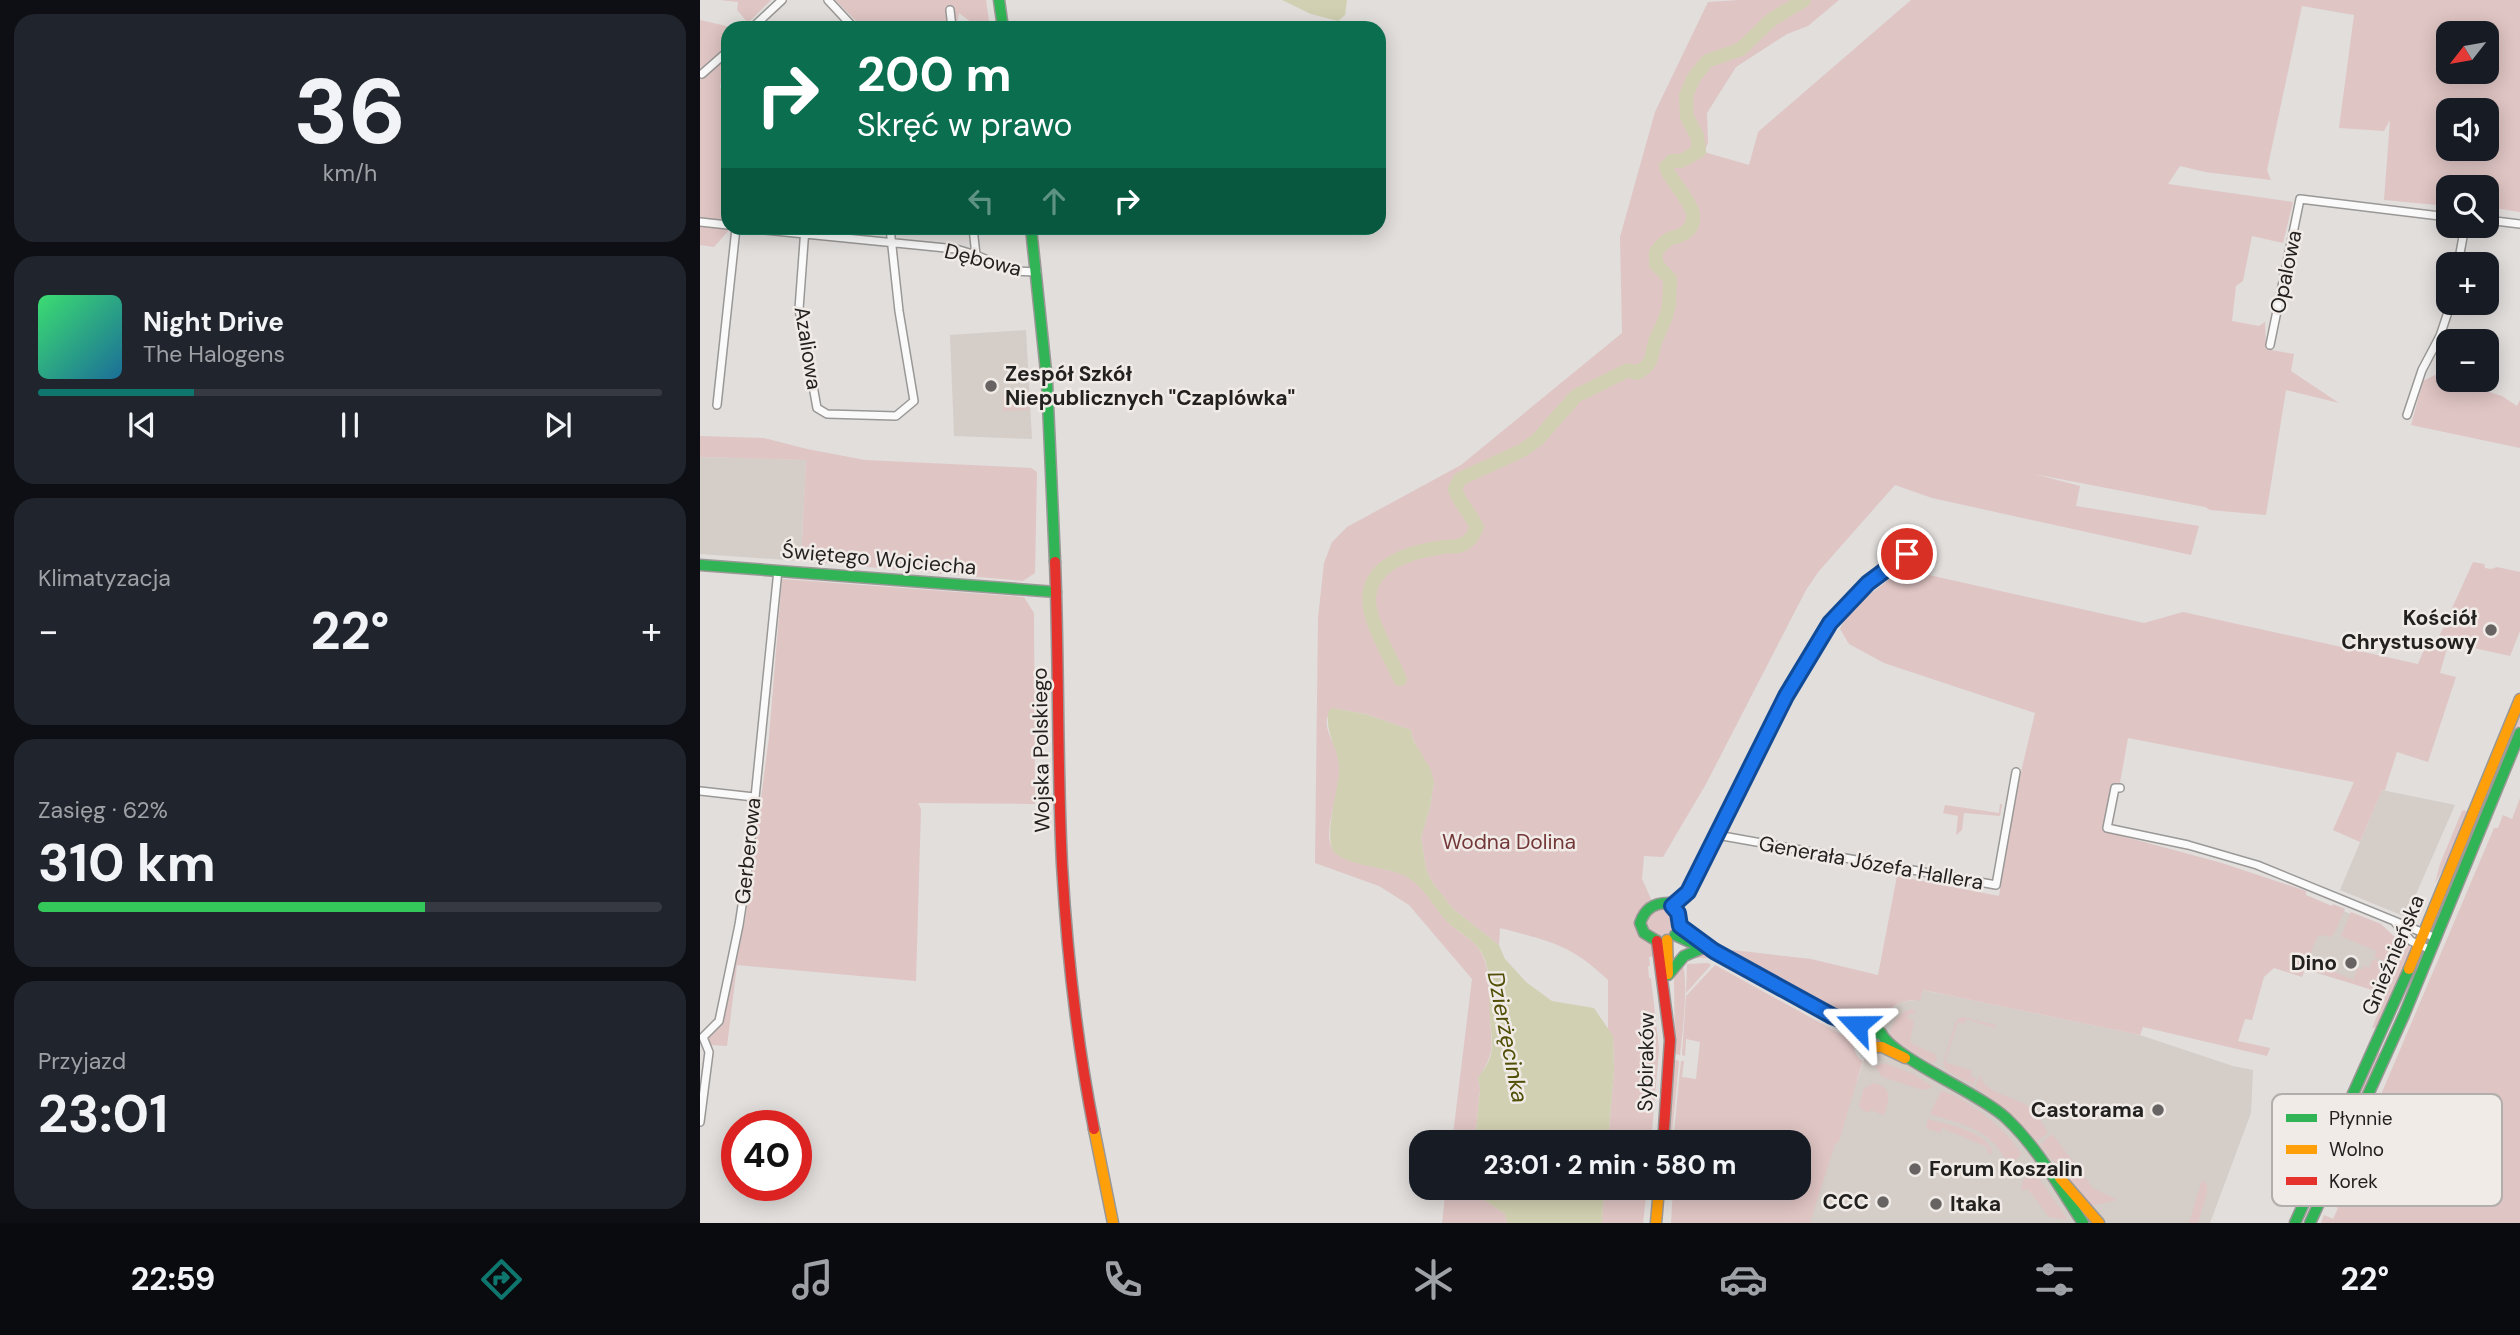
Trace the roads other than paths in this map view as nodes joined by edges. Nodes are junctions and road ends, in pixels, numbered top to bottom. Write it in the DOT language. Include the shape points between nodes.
graph roads {
  1 [pos="782,0"];
  2 [pos="828,0"];
  3 [pos="999,0"];
  4 [pos="950,10"];
  5 [pos="760,21"];
  6 [pos="848,21"];
  7 [pos="951,21"];
  8 [pos="1002,21"];
  9 [pos="721,57"];
  10 [pos="702,74"];
  11 [pos="2436,216"];
  12 [pos="2499,221"];
  13 [pos="700,222"];
  14 [pos="721,224"];
  15 [pos="2520,224"];
  16 [pos="735,235"];
  17 [pos="804,235"];
  18 [pos="833,235"];
  19 [pos="891,235"];
  20 [pos="974,235"];
  21 [pos="1032,235"];
  22 [pos="892,243"];
  23 [pos="976,255"];
  24 [pos="1037,272"];
  25 [pos="2447,315"];
  26 [pos="2270,345"];
  27 [pos="717,405"];
  28 [pos="2407,415"];
  29 [pos="1907,554"];
  30 [pos="700,565"];
  31 [pos="778,570"];
  32 [pos="1055,592"];
  33 [pos="2520,699"];
  34 [pos="2520,733"];
  35 [pos="2016,772"];
  36 [pos="2120,788"];
  37 [pos="700,791"];
  38 [pos="754,797"];
  39 [pos="1717,835"];
  40 [pos="1672,906"];
  41 [pos="2394,920"];
  42 [pos="2423,933"];
  43 [pos="1670,936"];
  44 [pos="2436,938"];
  45 [pos="2418,945"];
  46 [pos="1703,948"];
  47 [pos="2431,950"];
  48 [pos="1714,951"];
  49 [pos="1668,975"];
  50 [pos="1669,1017"];
  51 [pos="701,1037"];
  52 [pos="2354,1094"];
  53 [pos="2369,1094"];
  54 [pos="700,1122"];
  55 [pos="1664,1130"];
  56 [pos="2042,1160"];
  57 [pos="1658,1200"];
  58 [pos="2303,1206"];
  59 [pos="2318,1206"];
  60 [pos="1113,1223"];
  61 [pos="1656,1223"];
  62 [pos="2083,1223"];
  63 [pos="2099,1223"];
  64 [pos="2295,1223"];
  65 [pos="2310,1223"];
  1 -- 5 [label="street"];
  2 -- 6 [label="street"];
  3 -- 8 [label="street"];
  4 -- 7 [label="street"];
  9 -- 10 [label="street"];
  11 -- 26 [label="street, Opalowa" via="2300,200"];
  12 -- 15 [label="street"];
  13 -- 14 [label="street"];
  16 -- 27 [label="street"];
  17 -- 22 [label="street, Azaliowa" via="799,309 817,408 827,414 897,416 914,401"];
  18 -- 22 [label="street, Dębowa"];
  19 -- 22 [label="street"];
  20 -- 23 [label="street"];
  21 -- 24 [label="street, Wojska Polskiego"];
  22 -- 23 [label="street, Dębowa"];
  23 -- 24 [label="street, Dębowa" via="1013,271"];
  24 -- 32 [label="street, Wojska Polskiego" via="1047,381"];
  25 -- 28 [label="street"];
  29 -- 39 [label="street" via="1868,583 1830,623 1786,696"];
  30 -- 31 [label="street, Świętego Wojciecha"];
  31 -- 32 [label="street, Świętego Wojciecha"];
  31 -- 38 [label="street, Gerberowa"];
  32 -- 60 [label="street, Wojska Polskiego" via="1068,947 1087,1094"];
  33 -- 42 [label="street, Gnieźnieńska"];
  34 -- 44 [label="street, Gnieźnieńska"];
  35 -- 39 [label="street, Generała Józefa Hallera" via="1996,885"];
  36 -- 41 [label="street" via="2115,788 2107,828 2257,864"];
  37 -- 38 [label="street"];
  38 -- 51 [label="street, Gerberowa" via="748,867 727,987 719,1021"];
  39 -- 40 [label="street" via="1688,892"];
  40 -- 43 [label="street" via="1678,913"];
  40 -- 43 [label="street" via="1654,903 1643,912 1641,922 1649,938"];
  41 -- 42 [label="street"];
  41 -- 45 [label="street"];
  42 -- 44 [label="street"];
  42 -- 45 [label="street, Gnieźnieńska"];
  43 -- 46 [label="street"];
  43 -- 48 [label="street"];
  43 -- 49 [label="street"];
  43 -- 50 [label="street, Sybiraków"];
  44 -- 47 [label="street, Gnieźnieńska"];
  45 -- 47 [label="street"];
  45 -- 52 [label="street, Gnieźnieńska"];
  46 -- 48 [label="street"];
  46 -- 49 [label="street" via="1684,956"];
  47 -- 53 [label="street, Gnieźnieńska"];
  48 -- 56 [label="street" via="1871,1037 1881,1033 1884,1044 1993,1107"];
  49 -- 50 [label="street"];
  50 -- 55 [label="street, Sybiraków"];
  51 -- 54 [label="street, Gerberowa" via="709,1052"];
  56 -- 62 [label="street"];
  56 -- 63 [label="street"];
  57 -- 61 [label="street"];
  58 -- 64 [label="street, Gnieźnieńska"];
  59 -- 65 [label="street, Gnieźnieńska"];
}
